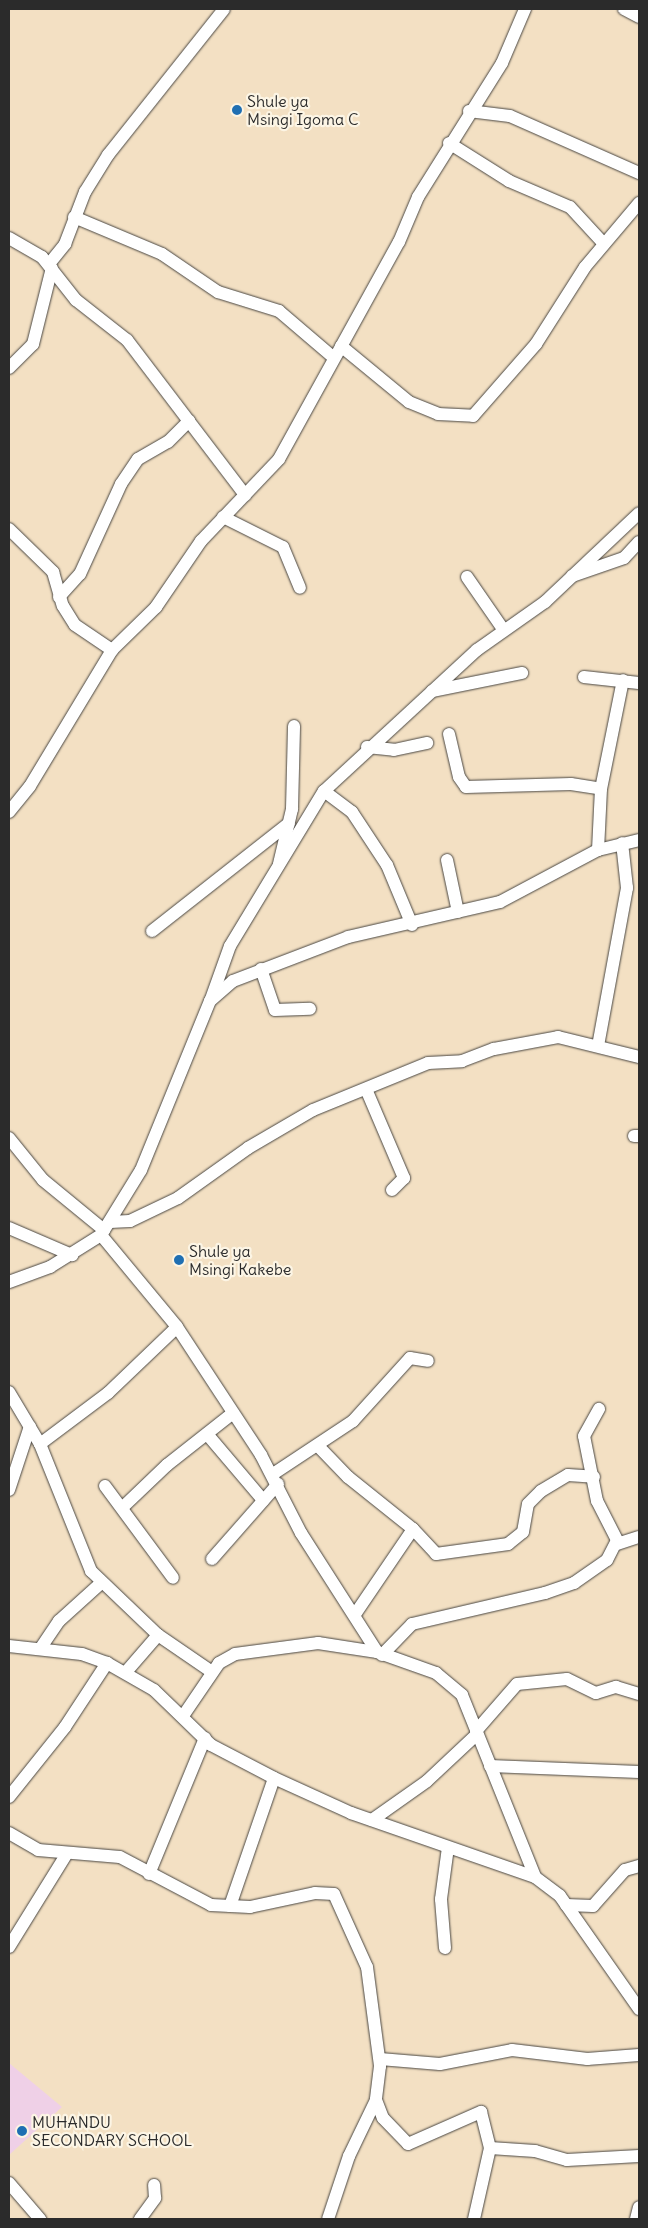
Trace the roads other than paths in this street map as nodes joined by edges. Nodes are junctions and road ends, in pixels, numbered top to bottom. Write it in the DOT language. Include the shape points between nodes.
graph roads {
  1 [pos="224,9"];
  2 [pos="525,9"];
  3 [pos="624,9"];
  4 [pos="639,17"];
  5 [pos="469,111"];
  6 [pos="449,143"];
  7 [pos="639,173"];
  8 [pos="639,203"];
  9 [pos="74,218"];
  10 [pos="9,238"];
  11 [pos="604,244"];
  12 [pos="50,266"];
  13 [pos="337,352"];
  14 [pos="9,368"];
  15 [pos="189,421"];
  16 [pos="245,495"];
  17 [pos="639,513"];
  18 [pos="223,517"];
  19 [pos="9,529"];
  20 [pos="639,542"];
  21 [pos="569,576"];
  22 [pos="467,577"];
  23 [pos="300,588"];
  24 [pos="60,597"];
  25 [pos="503,628"];
  26 [pos="112,650"];
  27 [pos="522,673"];
  28 [pos="584,676"];
  29 [pos="623,680"];
  30 [pos="639,683"];
  31 [pos="432,691"];
  32 [pos="294,726"];
  33 [pos="449,734"];
  34 [pos="427,743"];
  35 [pos="367,747"];
  36 [pos="601,789"];
  37 [pos="324,791"];
  38 [pos="9,812"];
  39 [pos="289,823"];
  40 [pos="639,840"];
  41 [pos="622,843"];
  42 [pos="598,850"];
  43 [pos="447,860"];
  44 [pos="275,878"];
  45 [pos="458,912"];
  46 [pos="412,925"];
  47 [pos="152,931"];
  48 [pos="261,969"];
  49 [pos="210,1001"];
  50 [pos="310,1009"];
  51 [pos="598,1046"];
  52 [pos="639,1057"];
  53 [pos="366,1089"];
  54 [pos="9,1138"];
  55 [pos="392,1190"];
  56 [pos="9,1228"];
  57 [pos="105,1229"];
  58 [pos="72,1255"];
  59 [pos="9,1282"];
  60 [pos="177,1327"];
  61 [pos="428,1360"];
  62 [pos="9,1392"];
  63 [pos="599,1409"];
  64 [pos="233,1413"];
  65 [pos="30,1426"];
  66 [pos="207,1434"];
  67 [pos="40,1444"];
  68 [pos="319,1447"];
  69 [pos="14,1457"];
  70 [pos="594,1477"];
  71 [pos="275,1479"];
  72 [pos="105,1486"];
  73 [pos="9,1490"];
  74 [pos="263,1500"];
  75 [pos="123,1507"];
  76 [pos="413,1528"];
  77 [pos="639,1537"];
  78 [pos="617,1544"];
  79 [pos="212,1559"];
  80 [pos="173,1578"];
  81 [pos="101,1583"];
  82 [pos="356,1613"];
  83 [pos="158,1635"];
  84 [pos="9,1646"];
  85 [pos="40,1648"];
  86 [pos="379,1653"];
  87 [pos="107,1663"];
  88 [pos="126,1672"];
  89 [pos="212,1672"];
  90 [pos="639,1694"];
  91 [pos="183,1716"];
  92 [pos="476,1732"];
  93 [pos="205,1738"];
  94 [pos="490,1766"];
  95 [pos="639,1772"];
  96 [pos="274,1778"];
  97 [pos="9,1797"];
  98 [pos="372,1820"];
  99 [pos="9,1833"];
  100 [pos="448,1848"];
  101 [pos="66,1855"];
  102 [pos="639,1866"];
  103 [pos="149,1874"];
  104 [pos="535,1877"];
  105 [pos="566,1904"];
  106 [pos="230,1906"];
  107 [pos="9,1946"];
  108 [pos="446,1948"];
  109 [pos="639,2009"];
  110 [pos="639,2055"];
  111 [pos="380,2059"];
  112 [pos="376,2100"];
  113 [pos="490,2148"];
  114 [pos="639,2156"];
  115 [pos="9,2183"];
  116 [pos="154,2185"];
  117 [pos="639,2207"];
  118 [pos="40,2219"];
  119 [pos="140,2219"];
  120 [pos="328,2219"];
  121 [pos="474,2219"];
  122 [pos="636,2219"];
  1 -- 9 [label="street" via="108,155"];
  2 -- 5 [label="street" via="502,63"];
  3 -- 4 [label="street"];
  5 -- 6 [label="street"];
  5 -- 7 [label="street" via="510,116"];
  6 -- 11 [label="street" via="509,181 570,207"];
  6 -- 13 [label="street"];
  8 -- 11 [label="street"];
  9 -- 12 [label="street" via="65,244"];
  9 -- 13 [label="street" via="162,254 218,292 279,311"];
  10 -- 12 [label="street" via="28,245"];
  11 -- 13 [label="street" via="536,344 473,416 438,414 409,402"];
  12 -- 14 [label="street" via="33,344"];
  12 -- 15 [label="street" via="76,300 127,340 146,370"];
  13 -- 16 [label="street" via="278,459"];
  15 -- 16 [label="street" via="208,452"];
  15 -- 24 [label="street" via="168,442 138,459 121,484 80,574"];
  16 -- 18 [label="street"];
  17 -- 21 [label="street"];
  18 -- 23 [label="street" via="283,546"];
  18 -- 26 [label="street" via="156,607"];
  19 -- 24 [label="street" via="48,563"];
  20 -- 21 [label="street" via="624,558"];
  21 -- 25 [label="street" via="539,607"];
  22 -- 25 [label="street"];
  24 -- 26 [label="street" via="75,625"];
  25 -- 31 [label="street"];
  26 -- 38 [label="street" via="30,786"];
  27 -- 31 [label="street"];
  28 -- 29 [label="street"];
  29 -- 30 [label="street"];
  29 -- 36 [label="street"];
  31 -- 35 [label="street"];
  32 -- 39 [label="street"];
  33 -- 36 [label="street" via="459,777 466,787 571,784"];
  34 -- 35 [label="street" via="394,750"];
  35 -- 37 [label="street"];
  36 -- 42 [label="street"];
  37 -- 44 [label="street"];
  37 -- 46 [label="street" via="352,812 387,865"];
  39 -- 44 [label="street"];
  39 -- 47 [label="street"];
  40 -- 41 [label="street"];
  41 -- 42 [label="street"];
  41 -- 51 [label="street" via="627,888"];
  42 -- 45 [label="street" via="510,898"];
  43 -- 45 [label="street"];
  44 -- 49 [label="street" via="230,946"];
  45 -- 46 [label="street"];
  46 -- 48 [label="street" via="348,937"];
  48 -- 49 [label="street" via="233,981"];
  48 -- 50 [label="street" via="275,1010"];
  49 -- 57 [label="street" via="141,1170"];
  51 -- 52 [label="street"];
  51 -- 53 [label="street" via="550,1037 462,1061 431,1062"];
  53 -- 55 [label="street" via="404,1178"];
  53 -- 57 [label="street" via="340,1097 280,1128 178,1198"];
  54 -- 57 [label="street" via="43,1180"];
  56 -- 58 [label="street"];
  57 -- 58 [label="street"];
  57 -- 60 [label="street"];
  58 -- 59 [label="street"];
  60 -- 64 [label="street"];
  60 -- 67 [label="street" via="108,1394"];
  61 -- 68 [label="street" via="410,1358 369,1407"];
  62 -- 65 [label="street"];
  63 -- 70 [label="street" via="584,1435"];
  64 -- 66 [label="street"];
  64 -- 71 [label="street"];
  65 -- 67 [label="street"];
  65 -- 69 [label="street"];
  66 -- 74 [label="street"];
  66 -- 75 [label="street"];
  67 -- 81 [label="street" via="92,1571"];
  68 -- 71 [label="street"];
  68 -- 76 [label="street" via="348,1477"];
  69 -- 73 [label="street"];
  70 -- 76 [label="street" via="568,1476 541,1491 528,1504 523,1532 508,1544 436,1554"];
  70 -- 78 [label="street" via="597,1501"];
  71 -- 74 [label="street"];
  71 -- 82 [label="street" via="301,1533"];
  72 -- 75 [label="street"];
  74 -- 79 [label="street"];
  75 -- 80 [label="street"];
  76 -- 82 [label="street"];
  77 -- 78 [label="street"];
  78 -- 86 [label="street" via="599,1569 574,1583 412,1624"];
  81 -- 83 [label="street"];
  81 -- 85 [label="street" via="59,1621"];
  82 -- 86 [label="street"];
  83 -- 88 [label="street"];
  83 -- 89 [label="street"];
  84 -- 85 [label="street"];
  85 -- 87 [label="street"];
  86 -- 89 [label="street" via="336,1643 286,1644 235,1654"];
  86 -- 92 [label="street" via="436,1673 456,1686"];
  87 -- 88 [label="street"];
  87 -- 97 [label="street" via="65,1727"];
  88 -- 91 [label="street"];
  89 -- 91 [label="street"];
  90 -- 92 [label="street" via="616,1687 596,1693 567,1679 517,1684"];
  91 -- 93 [label="street"];
  92 -- 94 [label="street"];
  92 -- 98 [label="street" via="427,1781"];
  93 -- 96 [label="street"];
  93 -- 103 [label="street"];
  94 -- 95 [label="street"];
  94 -- 104 [label="street"];
  96 -- 98 [label="street"];
  96 -- 106 [label="street"];
  98 -- 100 [label="street"];
  99 -- 101 [label="street" via="28,1846"];
  100 -- 104 [label="street"];
  100 -- 108 [label="street" via="441,1899"];
  101 -- 103 [label="street" via="120,1857"];
  101 -- 107 [label="street"];
  102 -- 105 [label="street" via="625,1870 592,1906"];
  103 -- 106 [label="street" via="192,1898"];
  104 -- 105 [label="street"];
  105 -- 109 [label="street"];
  106 -- 111 [label="street" via="250,1907 326,1891 334,1894 367,1967"];
  110 -- 111 [label="street" via="587,2059 512,2050 440,2064"];
  111 -- 112 [label="street"];
  112 -- 113 [label="street" via="383,2118 408,2144 481,2112"];
  112 -- 120 [label="street" via="349,2156"];
  113 -- 114 [label="street" via="535,2151 567,2160"];
  113 -- 121 [label="street"];
  115 -- 118 [label="street"];
  116 -- 119 [label="street" via="155,2198"];
  117 -- 122 [label="street"];
}
